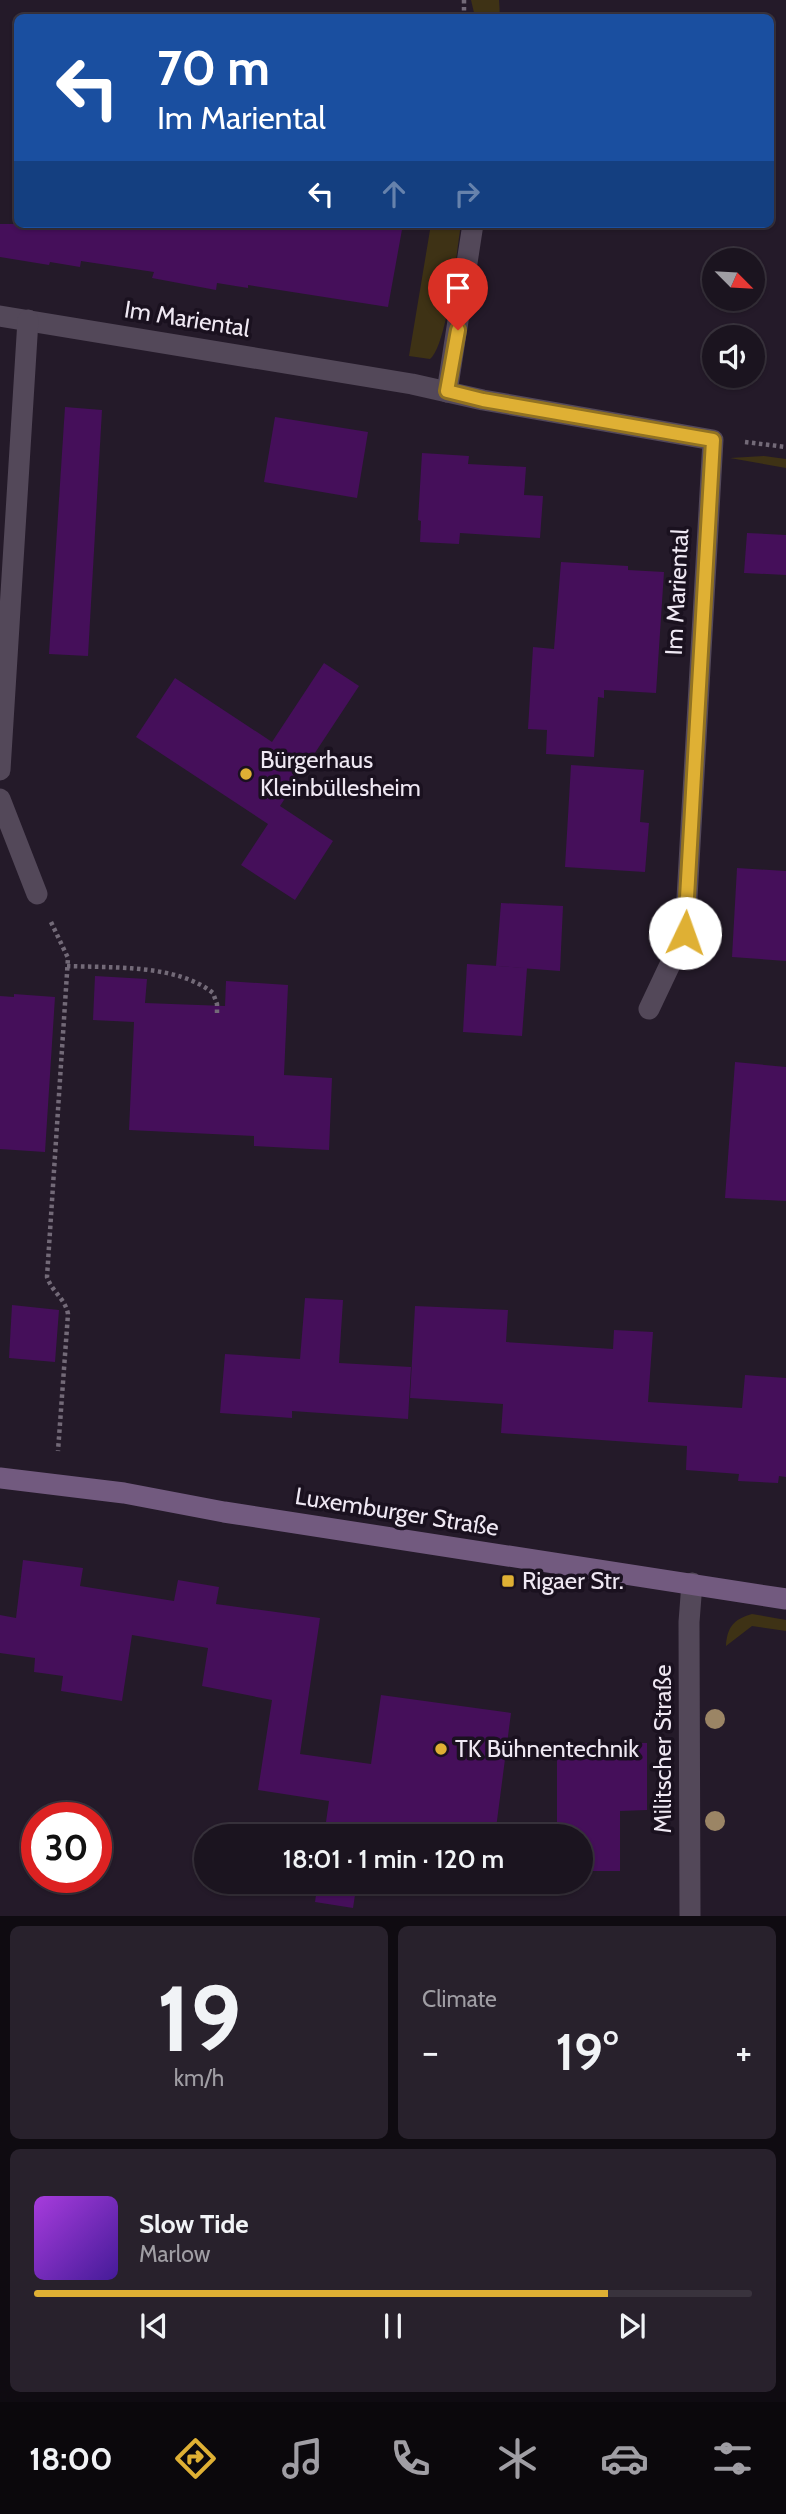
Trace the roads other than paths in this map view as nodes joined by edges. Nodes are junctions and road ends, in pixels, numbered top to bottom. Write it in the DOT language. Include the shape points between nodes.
graph roads {
  1 [pos="472,228"];
  2 [pos="0,316"];
  3 [pos="28,320"];
  4 [pos="447,391"];
  5 [pos="0,770"];
  6 [pos="0,799"];
  7 [pos="37,894"];
  8 [pos="649,1009"];
  9 [pos="0,1478"];
  10 [pos="692,1583"];
  11 [pos="786,1599"];
  12 [pos="690,1916"];
  1 -- 4 [label="street"];
  2 -- 3 [label="street, Im Mariental"];
  3 -- 4 [label="street, Im Mariental"];
  3 -- 5 [label="street"];
  4 -- 8 [label="street, Im Mariental" via="713,440 685,933"];
  6 -- 7 [label="street"];
  9 -- 10 [label="street, Luxemburger Straße" via="124,1493"];
  10 -- 11 [label="street, Luxemburger Straße"];
  10 -- 12 [label="street, Militscher Straße"];
}
